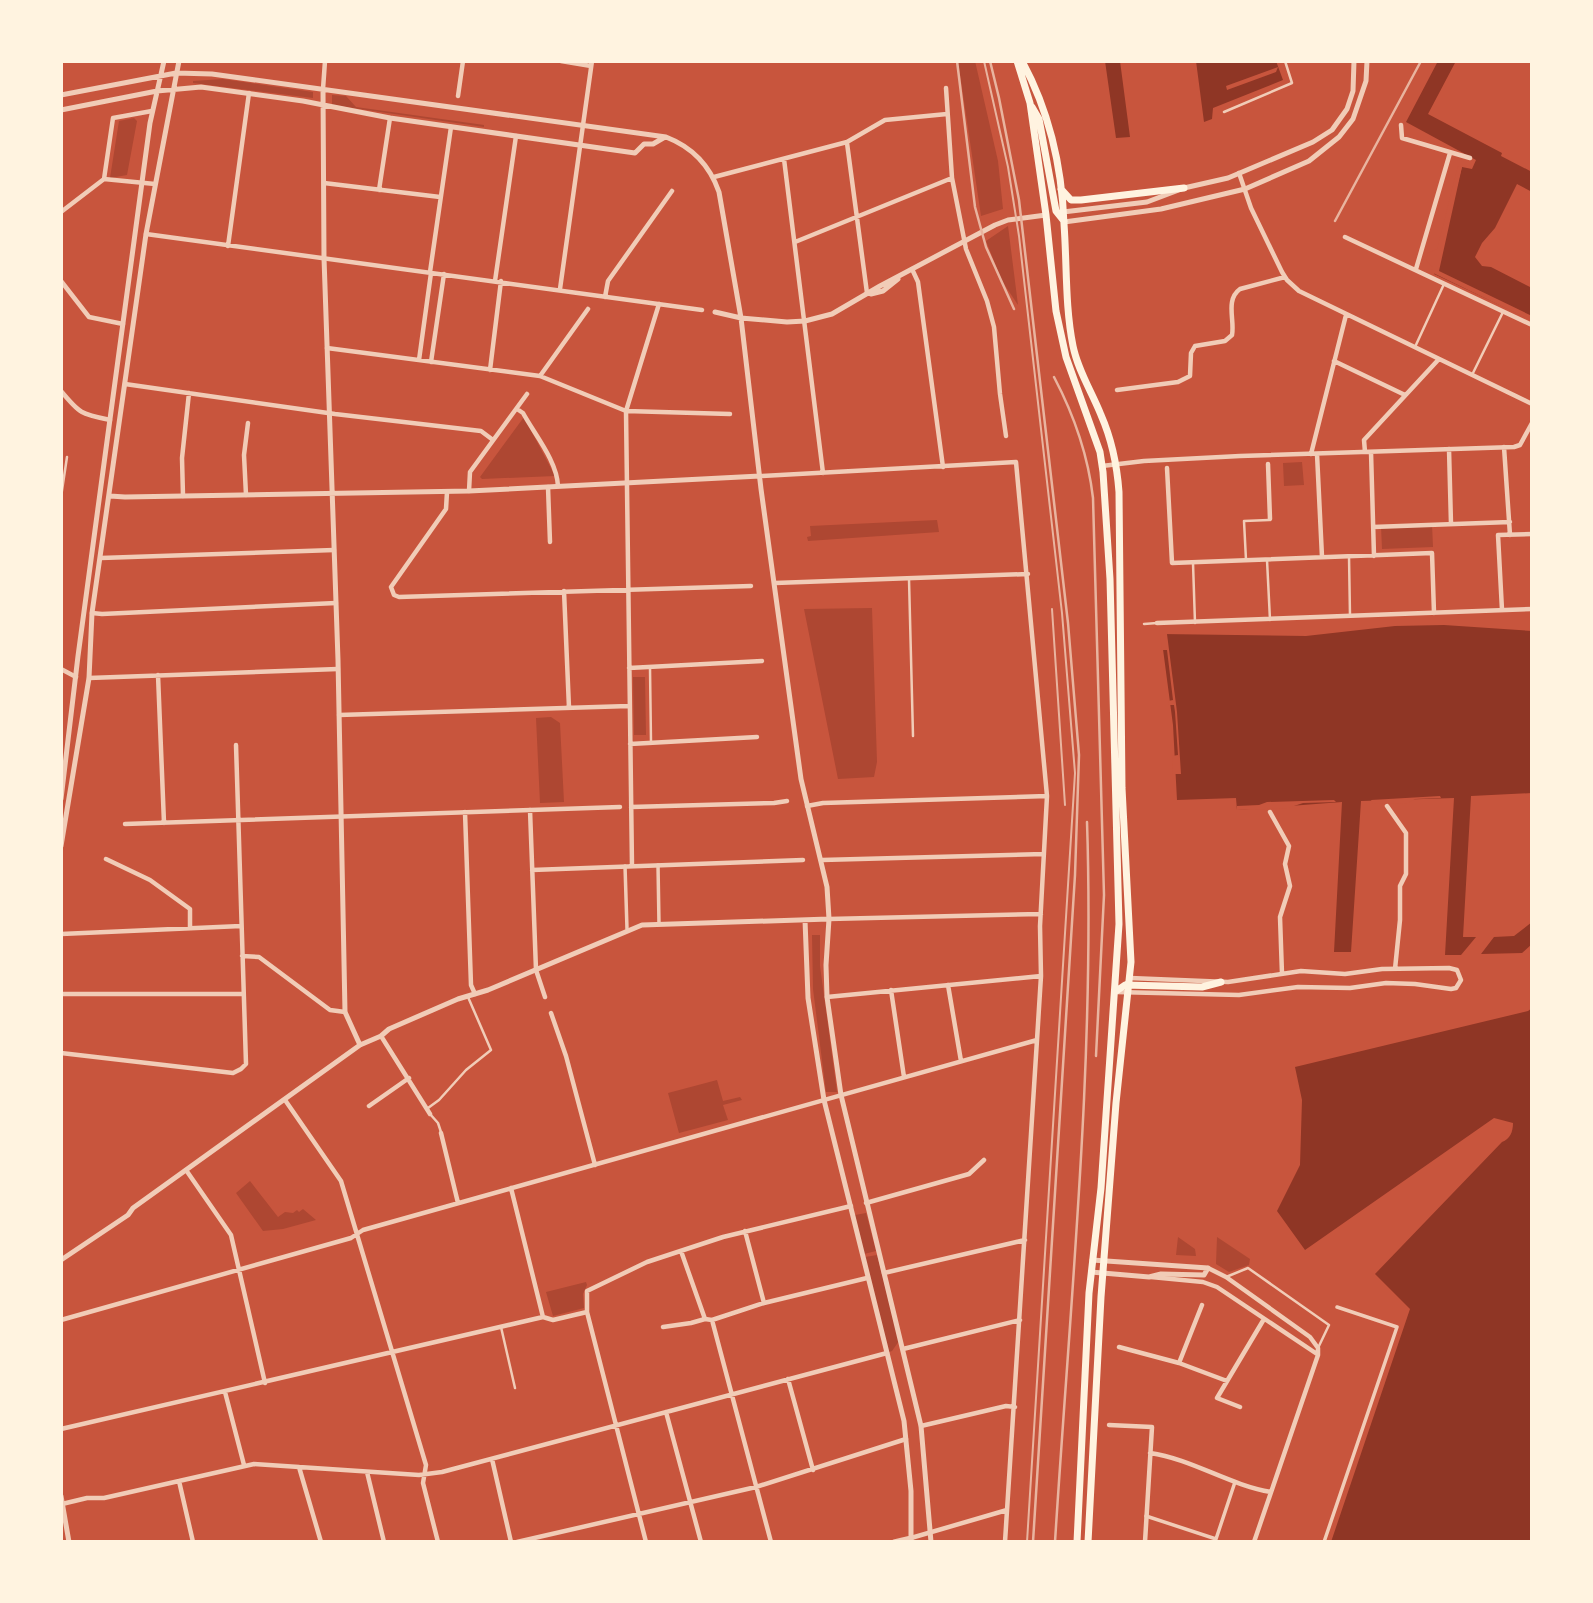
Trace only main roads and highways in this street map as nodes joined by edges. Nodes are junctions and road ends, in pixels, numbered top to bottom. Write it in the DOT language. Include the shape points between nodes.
graph roads {
  1 [pos="1019,61"];
  2 [pos="1030,103"];
  3 [pos="1184,188"];
  4 [pos="1061,189"];
  5 [pos="1060,211"];
  6 [pos="1046,215"];
  7 [pos="1064,222"];
  8 [pos="1221,982"];
  9 [pos="1130,985"];
  10 [pos="1115,992"];
  11 [pos="1077,1542"];
  12 [pos="1088,1542"];
  1 -- 2 [label="main road"];
  1 -- 4 [label="main road" via="1038,92"];
  2 -- 5 [label="main road" via="1039,120"];
  2 -- 6 [label="main road"];
  3 -- 4 [label="main road" via="1081,200 1071,200"];
  4 -- 5 [label="main road"];
  5 -- 6 [label="main road"];
  5 -- 7 [label="main road"];
  6 -- 7 [label="main road"];
  6 -- 10 [label="main road" via="1066,357 1102,466 1119,876"];
  7 -- 9 [label="main road" via="1073,347 1114,450 1119,492 1122,788"];
  8 -- 9 [label="main road" via="1202,987"];
  9 -- 10 [label="main road"];
  9 -- 12 [label="main road" via="1116,1103"];
  10 -- 11 [label="main road" via="1091,1272"];
}
